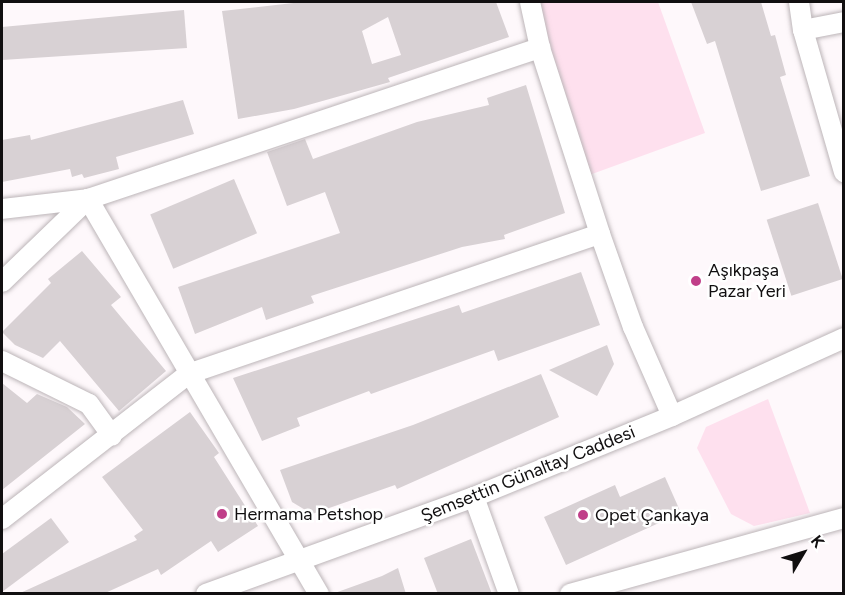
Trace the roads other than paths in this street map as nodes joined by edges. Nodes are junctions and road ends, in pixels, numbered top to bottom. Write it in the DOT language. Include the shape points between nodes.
graph roads {
  1 [pos="531,2"];
  2 [pos="800,2"];
  3 [pos="843,22"];
  4 [pos="803,30"];
  5 [pos="540,48"];
  6 [pos="843,172"];
  7 [pos="88,199"];
  8 [pos="2,209"];
  9 [pos="600,234"];
  10 [pos="2,282"];
  11 [pos="843,338"];
  12 [pos="2,361"];
  13 [pos="188,374"];
  14 [pos="672,416"];
  15 [pos="112,436"];
  16 [pos="474,497"];
  17 [pos="843,518"];
  18 [pos="2,519"];
  19 [pos="303,561"];
  20 [pos="206,594"];
  21 [pos="319,594"];
  22 [pos="509,594"];
  23 [pos="570,594"];
  1 -- 5 [label="street"];
  2 -- 4 [label="street"];
  3 -- 4 [label="street"];
  4 -- 6 [label="street"];
  5 -- 7 [label="street"];
  5 -- 9 [label="street"];
  7 -- 8 [label="street"];
  7 -- 10 [label="street"];
  7 -- 13 [label="street"];
  9 -- 13 [label="street"];
  9 -- 14 [label="street" via="633,327"];
  11 -- 14 [label="street, Şemsettin Günaltay Caddesi"];
  12 -- 15 [label="street" via="89,404"];
  13 -- 15 [label="street"];
  13 -- 19 [label="street"];
  14 -- 16 [label="street, Şemsettin Günaltay Caddesi"];
  15 -- 18 [label="street"];
  16 -- 19 [label="street, Şemsettin Günaltay Caddesi"];
  16 -- 22 [label="street"];
  17 -- 23 [label="street"];
  19 -- 20 [label="street, Şemsettin Günaltay Caddesi"];
  19 -- 21 [label="street"];
}
